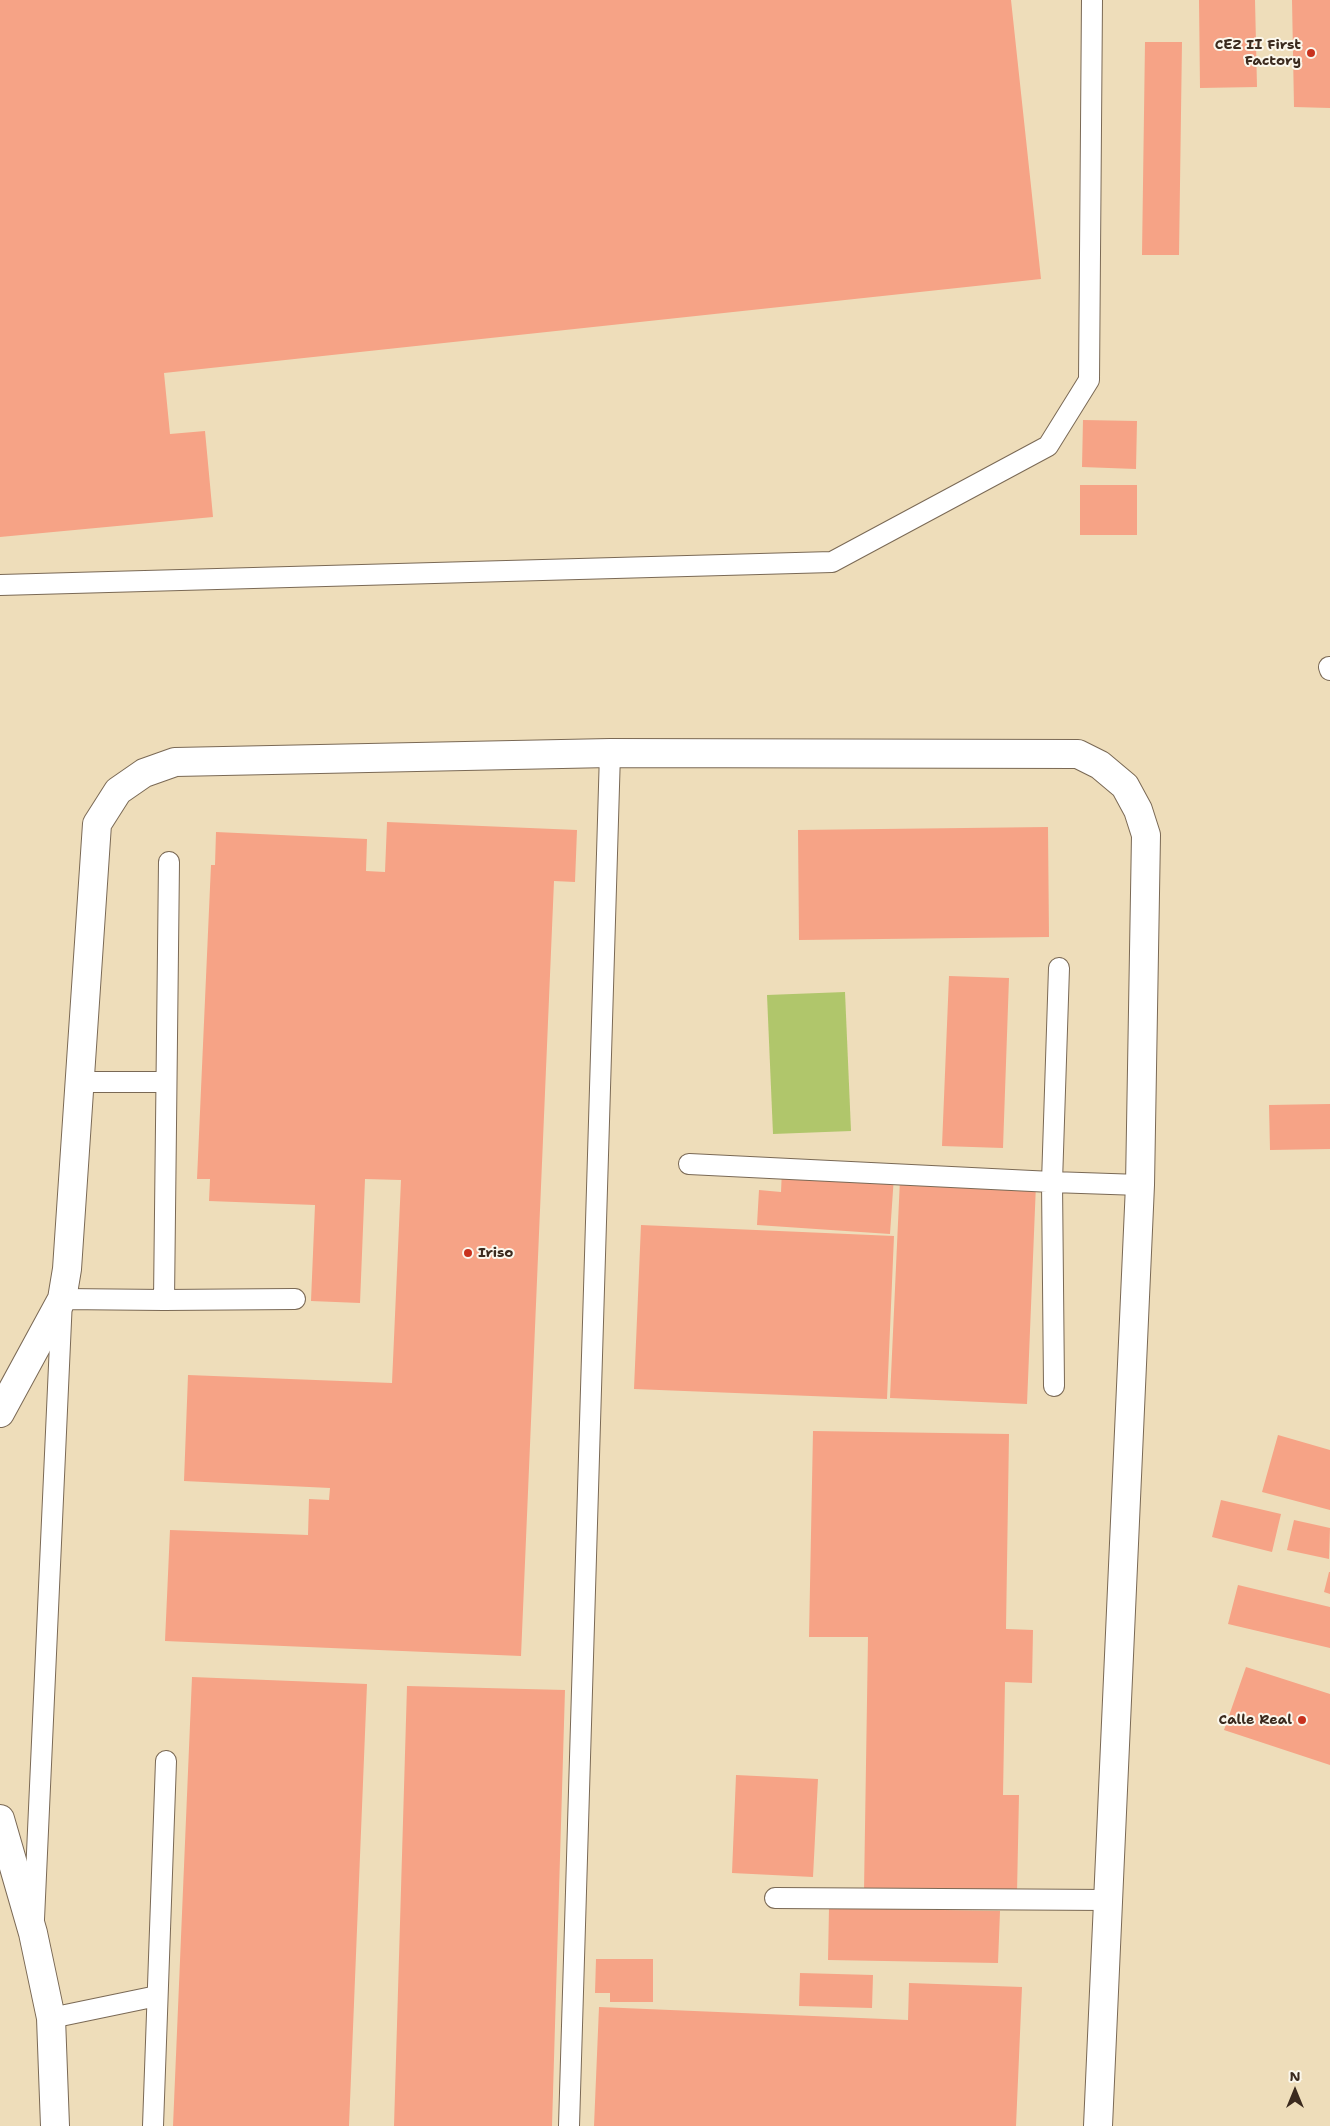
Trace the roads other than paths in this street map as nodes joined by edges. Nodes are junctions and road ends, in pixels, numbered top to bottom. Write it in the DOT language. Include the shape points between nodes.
graph roads {
  1 [pos="1092,0"];
  2 [pos="0,585"];
  3 [pos="610,753"];
  4 [pos="168,862"];
  5 [pos="1059,968"];
  6 [pos="78,1082"];
  7 [pos="166,1082"];
  8 [pos="689,1164"];
  9 [pos="1052,1182"];
  10 [pos="1140,1185"];
  11 [pos="62,1299"];
  12 [pos="295,1299"];
  13 [pos="164,1300"];
  14 [pos="1054,1386"];
  15 [pos="0,1412"];
  16 [pos="166,1761"];
  17 [pos="0,1819"];
  18 [pos="775,1898"];
  19 [pos="1108,1900"];
  20 [pos="33,1933"];
  21 [pos="158,1996"];
  22 [pos="50,2018"];
  23 [pos="55,2126"];
  24 [pos="153,2126"];
  25 [pos="569,2126"];
  26 [pos="1098,2126"];
  1 -- 2 [label="lane" via="1089,380 1048,446 832,562"];
  3 -- 6 [label="street" via="175,762 144,773 118,791 97,824"];
  3 -- 10 [label="street" via="1078,754 1100,765 1125,786 1146,835"];
  3 -- 25 [label="lane"];
  4 -- 7 [label="lane"];
  5 -- 9 [label="lane"];
  6 -- 7 [label="lane"];
  6 -- 11 [label="street" via="67,1270"];
  7 -- 13 [label="lane"];
  8 -- 9 [label="lane"];
  9 -- 10 [label="lane"];
  9 -- 14 [label="lane"];
  10 -- 19 [label="street"];
  11 -- 13 [label="lane"];
  11 -- 15 [label="street"];
  11 -- 20 [label="lane"];
  12 -- 13 [label="lane"];
  16 -- 21 [label="lane"];
  17 -- 20 [label="street"];
  18 -- 19 [label="lane"];
  19 -- 26 [label="street"];
  20 -- 22 [label="street"];
  21 -- 22 [label="lane"];
  21 -- 24 [label="lane"];
  22 -- 23 [label="street"];
}
